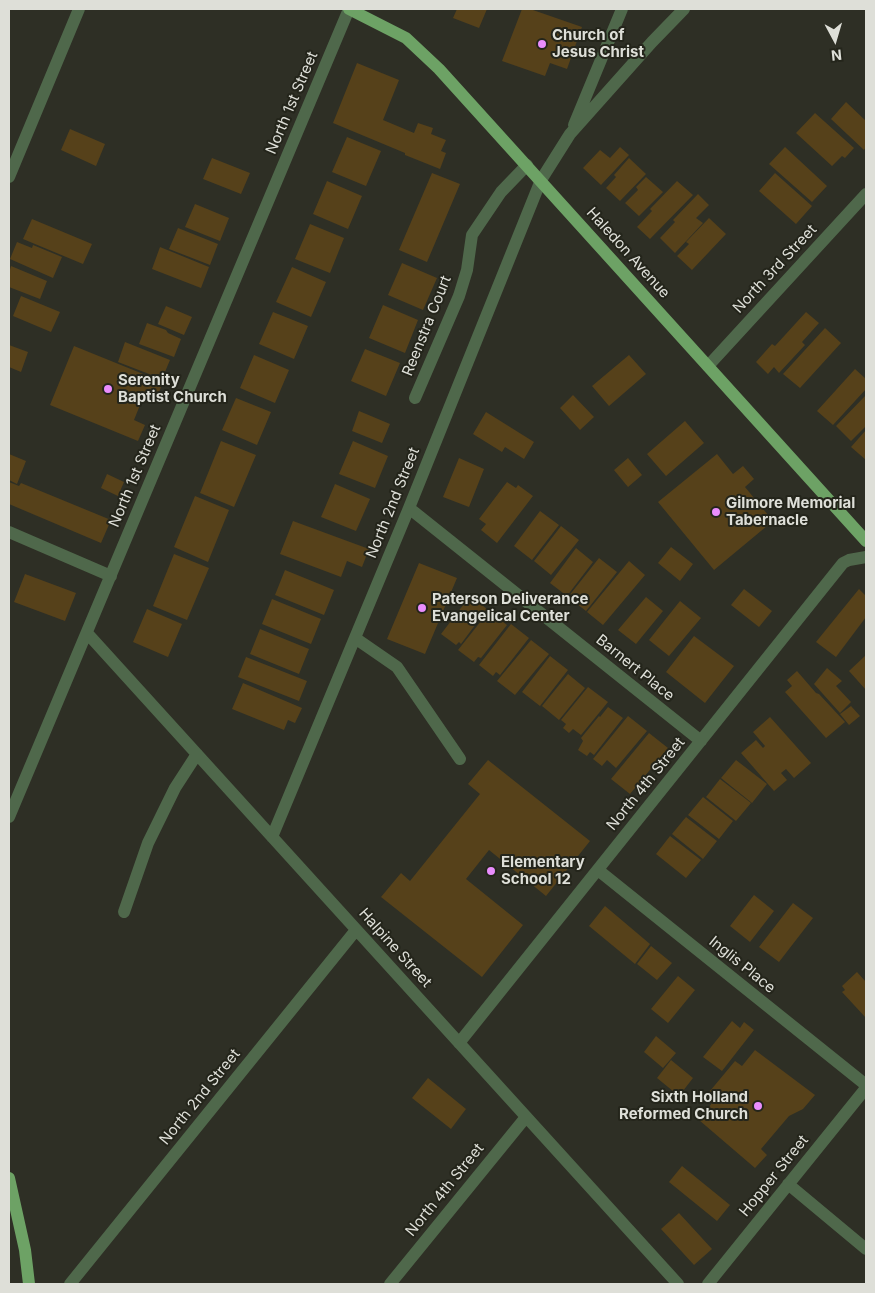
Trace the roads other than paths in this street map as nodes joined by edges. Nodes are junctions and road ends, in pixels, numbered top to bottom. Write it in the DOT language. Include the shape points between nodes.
graph roads {
  1 [pos="79,9"];
  2 [pos="349,9"];
  3 [pos="622,9"];
  4 [pos="684,9"];
  5 [pos="570,134"];
  6 [pos="528,165"];
  7 [pos="9,177"];
  8 [pos="541,180"];
  9 [pos="866,194"];
  10 [pos="708,366"];
  11 [pos="415,398"];
  12 [pos="409,508"];
  13 [pos="9,532"];
  14 [pos="866,541"];
  15 [pos="866,557"];
  16 [pos="111,576"];
  17 [pos="87,633"];
  18 [pos="355,638"];
  19 [pos="701,741"];
  20 [pos="197,754"];
  21 [pos="460,759"];
  22 [pos="9,818"];
  23 [pos="272,838"];
  24 [pos="598,870"];
  25 [pos="124,912"];
  26 [pos="356,930"];
  27 [pos="459,1043"];
  28 [pos="866,1087"];
  29 [pos="526,1117"];
  30 [pos="9,1178"];
  31 [pos="788,1184"];
  32 [pos="866,1249"];
  33 [pos="30,1284"];
  34 [pos="70,1284"];
  35 [pos="390,1284"];
  36 [pos="678,1284"];
  37 [pos="708,1284"];
  1 -- 7 [label="street"];
  2 -- 6 [label="main road, Haledon Avenue" via="406,38 440,69"];
  2 -- 16 [label="street, North 1st Street"];
  3 -- 5 [label="street"];
  4 -- 5 [label="street"];
  5 -- 8 [label="street, North 2nd Street"];
  6 -- 8 [label="main road, Haledon Avenue"];
  6 -- 11 [label="street, Reenstra Court" via="501,192 472,234 459,296"];
  8 -- 10 [label="main road, Haledon Avenue"];
  8 -- 12 [label="street, North 2nd Street"];
  9 -- 10 [label="street, North 3rd Street"];
  10 -- 14 [label="main road, Haledon Avenue"];
  12 -- 18 [label="street, North 2nd Street"];
  12 -- 19 [label="street, Barnert Place"];
  13 -- 16 [label="street"];
  15 -- 19 [label="street, North 4th Street" via="843,563"];
  16 -- 17 [label="street, North 1st Street"];
  17 -- 20 [label="street, Halpine Street"];
  17 -- 22 [label="street, North 1st Street"];
  18 -- 21 [label="street" via="397,667"];
  18 -- 23 [label="street, North 2nd Street"];
  19 -- 24 [label="street, North 4th Street"];
  20 -- 23 [label="street, Halpine Street"];
  20 -- 25 [label="street" via="175,788 148,843"];
  23 -- 26 [label="street, Halpine Street"];
  24 -- 27 [label="street, North 4th Street"];
  24 -- 28 [label="street, Inglis Place"];
  26 -- 27 [label="street, Halpine Street"];
  26 -- 34 [label="street, North 2nd Street"];
  27 -- 29 [label="street, Halpine Street"];
  28 -- 31 [label="street, Hopper Street"];
  29 -- 35 [label="street, North 4th Street"];
  29 -- 36 [label="street, Halpine Street"];
  30 -- 33 [label="main road"];
  31 -- 32 [label="street"];
  31 -- 37 [label="street, Hopper Street"];
}
